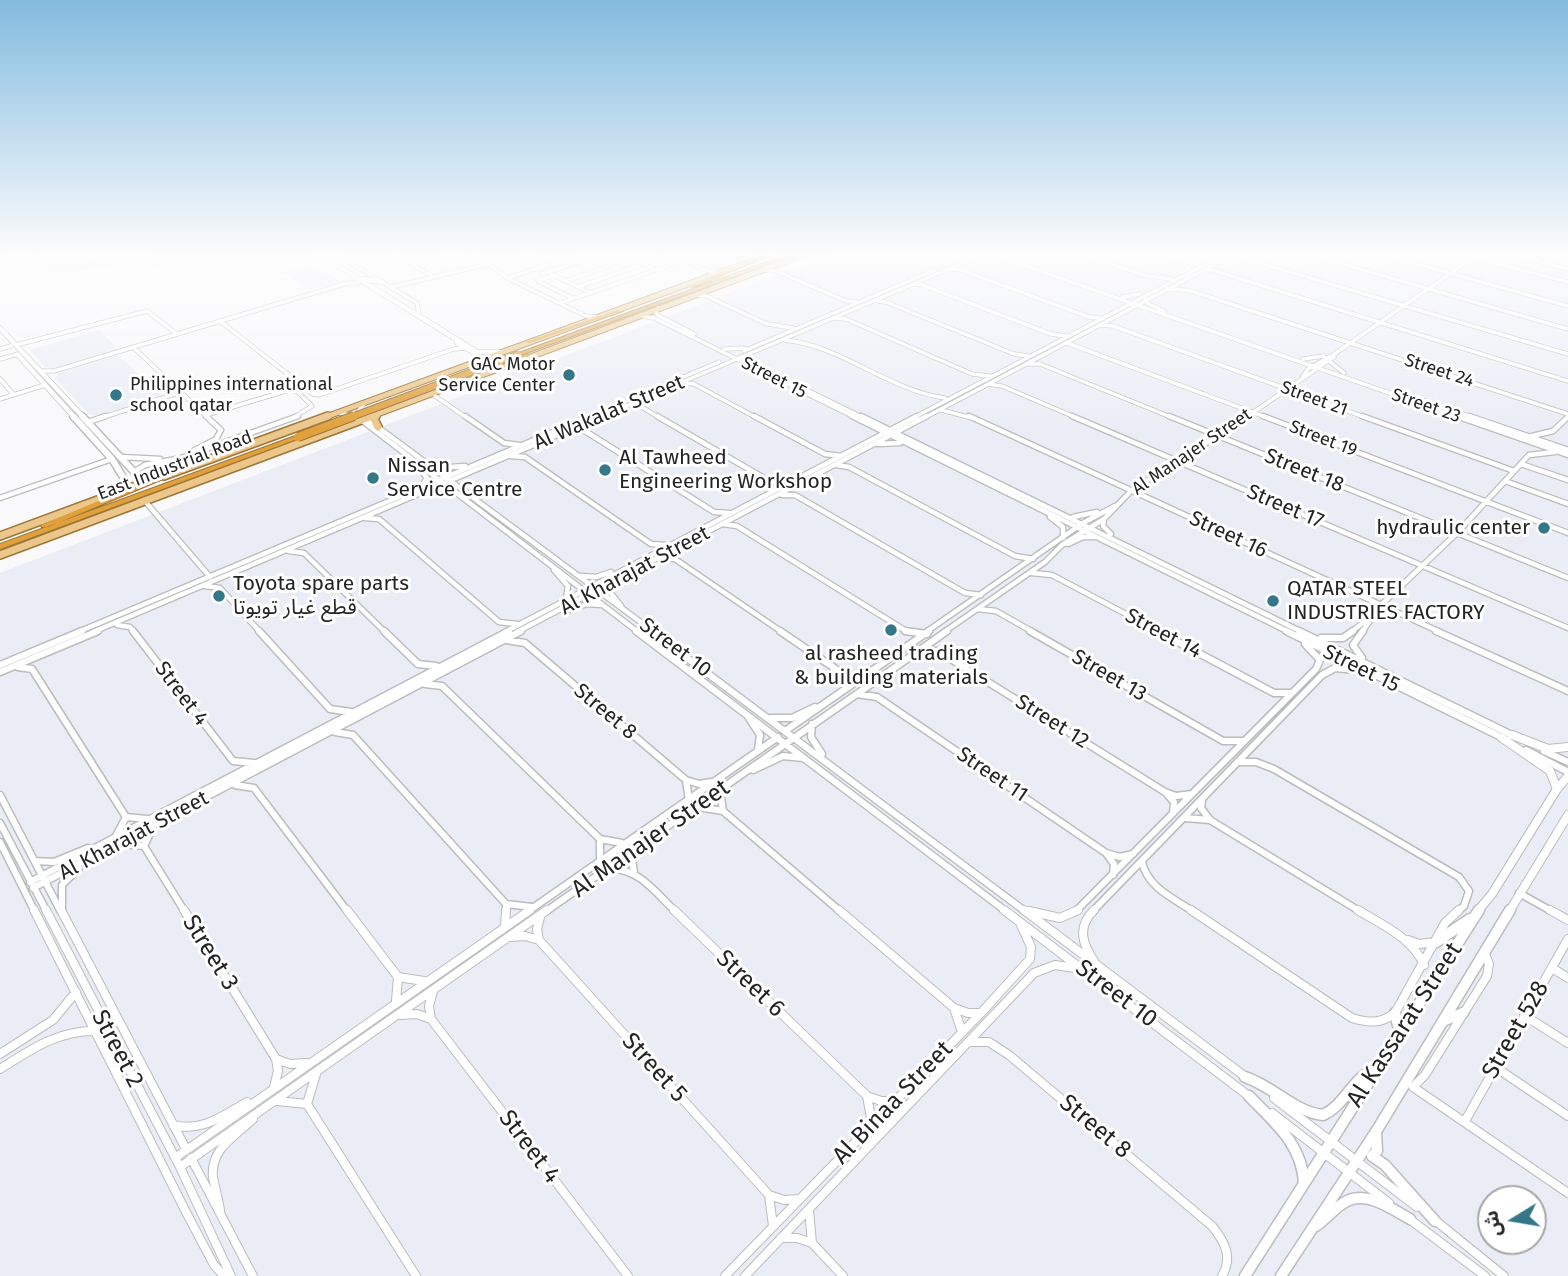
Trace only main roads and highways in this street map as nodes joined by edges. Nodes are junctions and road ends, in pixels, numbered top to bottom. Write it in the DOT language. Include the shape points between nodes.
graph roads {
  1 [pos="607,313"];
  2 [pos="619,313"];
  3 [pos="623,313"];
  4 [pos="632,313"];
  5 [pos="646,313"];
  6 [pos="609,321"];
  7 [pos="528,342"];
  8 [pos="517,353"];
  9 [pos="506,366"];
  10 [pos="380,397"];
  11 [pos="394,407"];
  12 [pos="384,410"];
  13 [pos="313,421"];
  14 [pos="367,426"];
  15 [pos="378,427"];
  16 [pos="337,428"];
  17 [pos="321,434"];
  18 [pos="295,435"];
  19 [pos="171,474"];
  20 [pos="95,513"];
  21 [pos="40,527"];
  22 [pos="0,539"];
  23 [pos="0,547"];
  24 [pos="0,554"];
  1 -- 7 [label="main road"];
  2 -- 7 [label="highway"];
  3 -- 8 [label="highway, East Industrial Road"];
  4 -- 6 [label="highway, East Industrial Road"];
  5 -- 9 [label="main road"];
  6 -- 8 [label="highway, East Industrial Road"];
  6 -- 9 [label="highway"];
  7 -- 10 [label="main road"];
  8 -- 18 [label="highway, East Industrial Road, bridge"];
  9 -- 11 [label="main road"];
  10 -- 11 [label="main road" via="379,405"];
  10 -- 13 [label="main road"];
  11 -- 12 [label="main road"];
  12 -- 15 [label="main road" via="374,417"];
  12 -- 16 [label="main road"];
  13 -- 17 [label="main road" via="337,421 337,426"];
  13 -- 19 [label="main road"];
  14 -- 16 [label="main road"];
  16 -- 17 [label="main road"];
  17 -- 24 [label="main road"];
  18 -- 20 [label="highway, East Industrial Road"];
  18 -- 21 [label="highway, East Industrial Road"];
  19 -- 21 [label="highway"];
  19 -- 22 [label="main road"];
  20 -- 23 [label="highway, East Industrial Road"];
  20 -- 24 [label="highway"];
  21 -- 22 [label="highway, East Industrial Road"];
}
